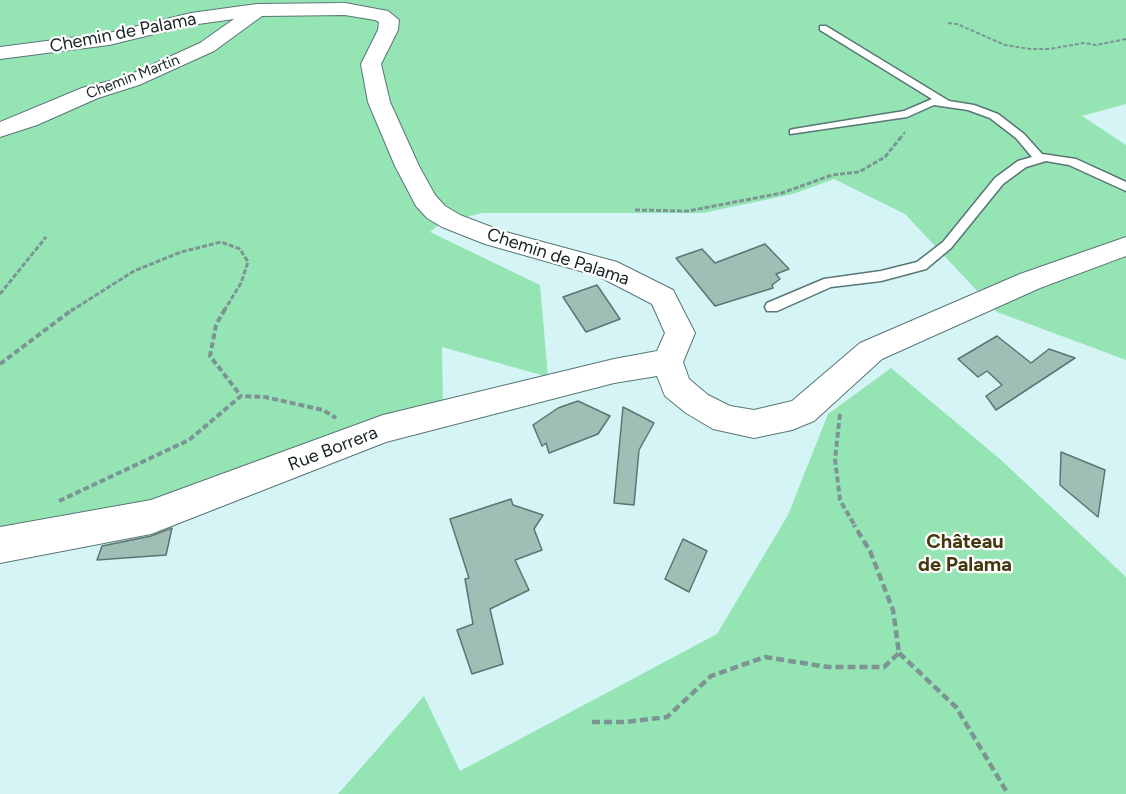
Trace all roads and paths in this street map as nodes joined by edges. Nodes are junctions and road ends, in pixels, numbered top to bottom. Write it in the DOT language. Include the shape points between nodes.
graph roads {
  1 [pos="257,10"];
  2 [pos="948,23"];
  3 [pos="823,28"];
  4 [pos="1126,39"];
  5 [pos="10,52"];
  6 [pos="945,104"];
  7 [pos="912,111"];
  8 [pos="0,130"];
  9 [pos="794,132"];
  10 [pos="1040,159"];
  11 [pos="1126,188"];
  12 [pos="635,210"];
  13 [pos="46,237"];
  14 [pos="1126,246"];
  15 [pos="0,294"];
  16 [pos="772,307"];
  17 [pos="668,362"];
  18 [pos="0,364"];
  19 [pos="833,384"];
  20 [pos="241,396"];
  21 [pos="383,429"];
  22 [pos="50,505"];
  23 [pos="0,545"];
  24 [pos="899,652"];
  25 [pos="592,722"];
  26 [pos="1008,794"];
  1 -- 5 [label="street, Chemin de Palama" via="191,19 109,39"];
  1 -- 8 [label="street, Chemin Martin" via="207,47 132,81 90,93"];
  1 -- 17 [label="street, Chemin de Palama" via="345,9 389,20 371,64 379,102 425,200 451,221 494,238 607,269 663,297 680,333"];
  2 -- 4 [label="path" via="1005,45 1030,49"];
  3 -- 6 [label="lane"];
  6 -- 7 [label="lane" via="933,102"];
  6 -- 10 [label="lane" via="970,107 994,116 1020,136"];
  7 -- 9 [label="lane"];
  7 -- 12 [label="path" via="906,131 885,157 859,172 832,175 782,193 688,211"];
  10 -- 11 [label="lane" via="1072,162"];
  10 -- 16 [label="lane" via="1022,164 999,181 947,245 921,266 829,282"];
  13 -- 15 [label="path"];
  14 -- 19 [label="street" via="1030,281 871,351"];
  17 -- 19 [label="street" via="676,387 697,404 724,419 754,424 803,411"];
  17 -- 21 [label="street, Rue Borrera" via="614,371"];
  18 -- 20 [label="path" via="84,301 134,271 181,252 221,243 240,249 248,262 241,283 216,325 210,356"];
  19 -- 24 [label="path" via="841,417 835,459 840,500 870,551 893,610"];
  20 -- 21 [label="path" via="265,397 323,410 351,426"];
  20 -- 22 [label="path" via="189,440"];
  21 -- 23 [label="street, Rue Borrera" via="151,517"];
  24 -- 25 [label="path" via="884,667 828,667 765,657 711,676 667,717"];
  24 -- 26 [label="path" via="956,707"];
}
